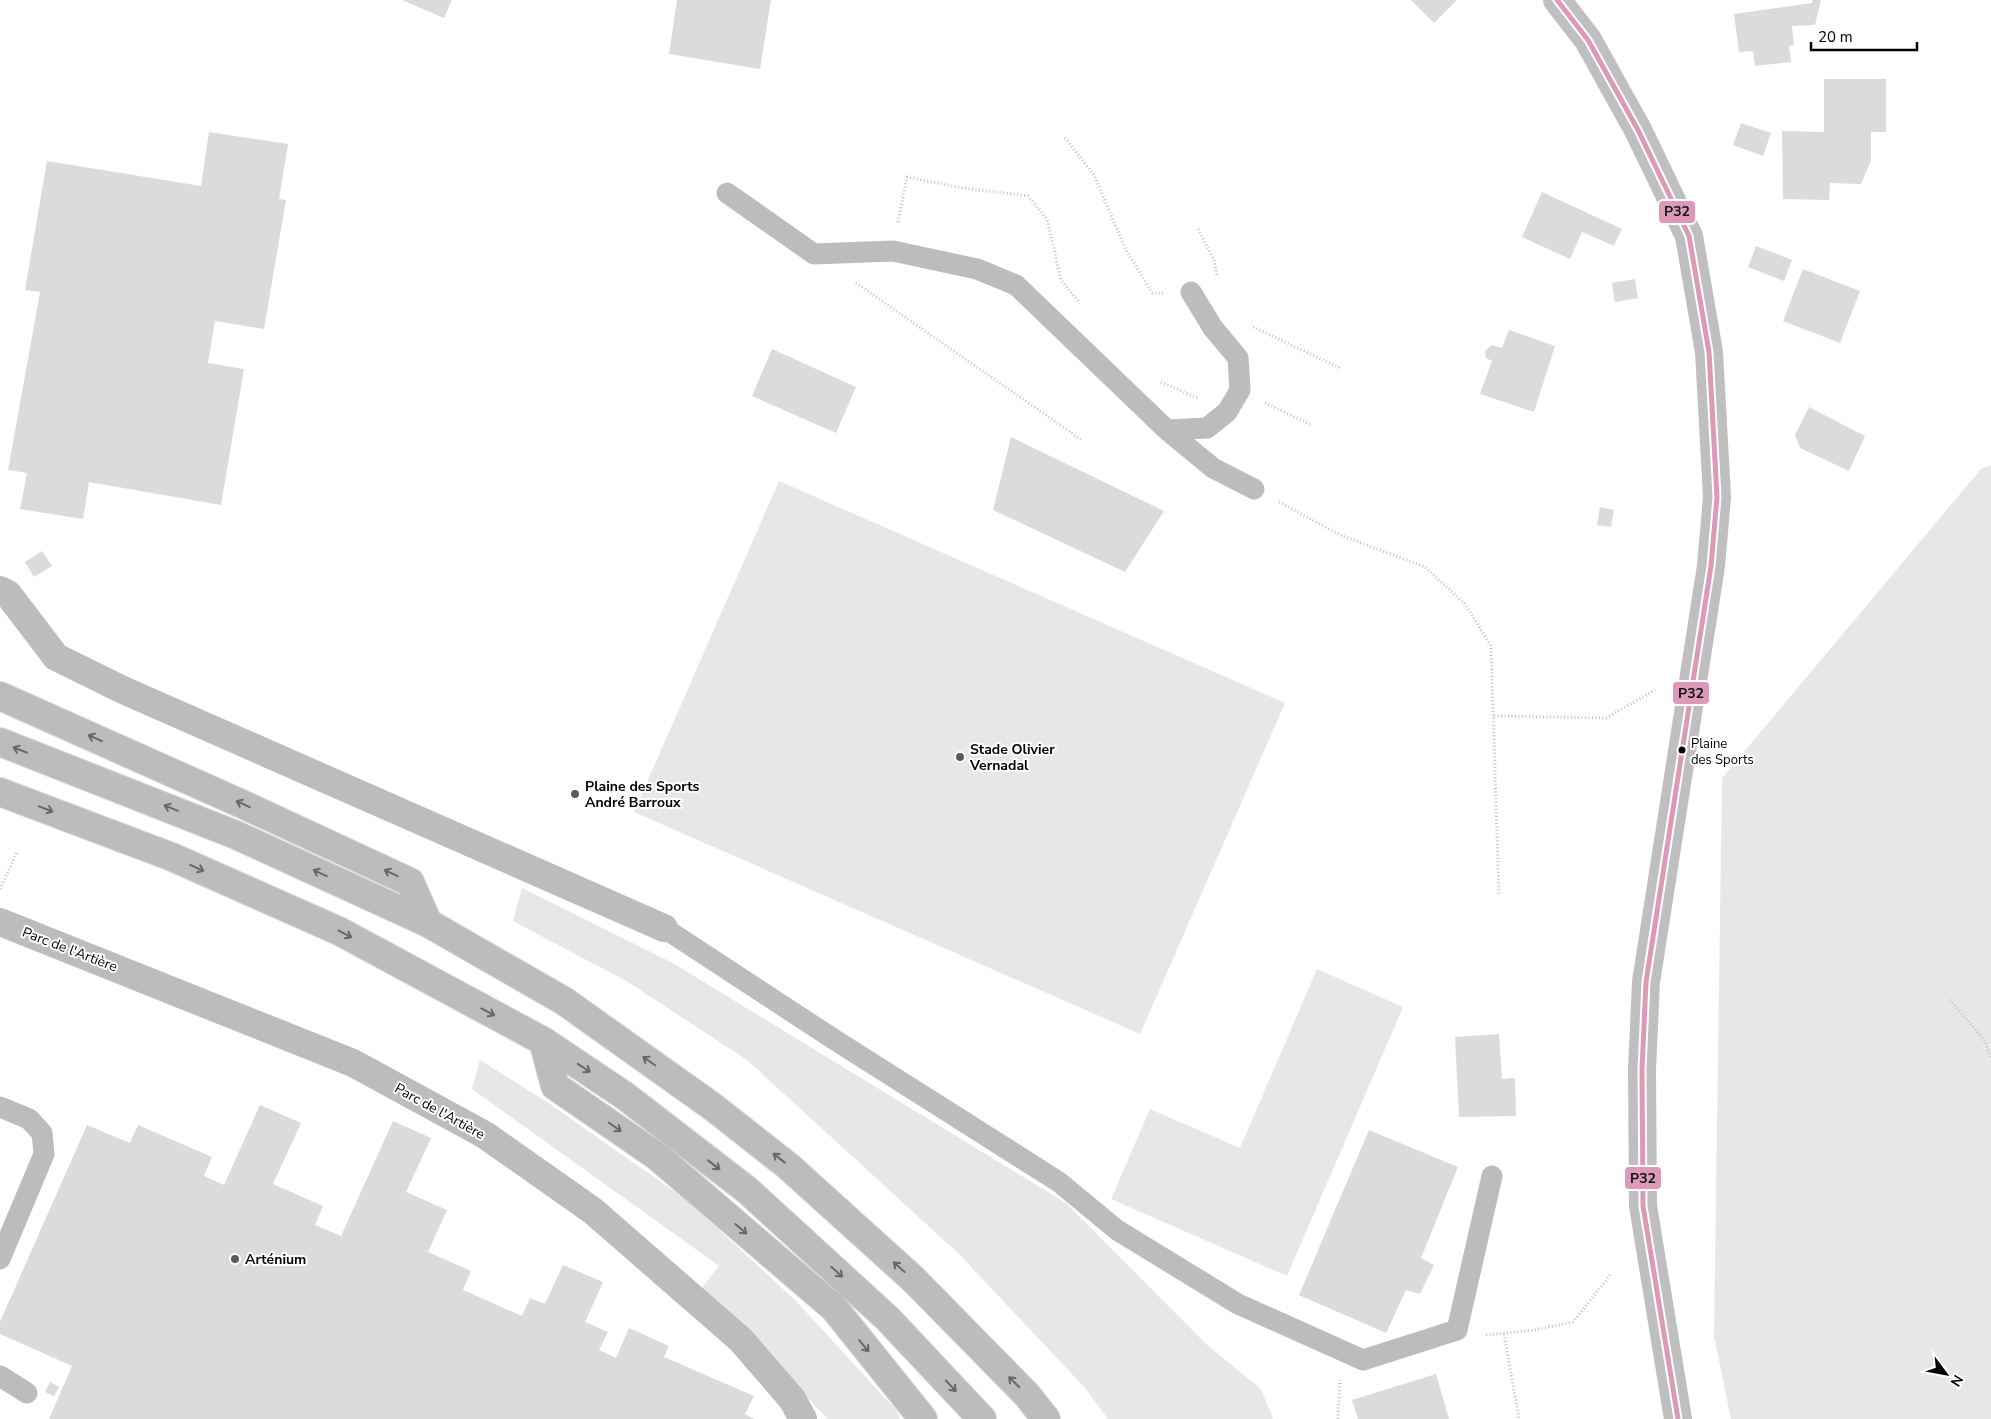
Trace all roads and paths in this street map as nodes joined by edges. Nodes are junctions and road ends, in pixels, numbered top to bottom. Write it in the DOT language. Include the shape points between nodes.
graph roads {
  1 [pos="1556,0"];
  2 [pos="1065,138"];
  3 [pos="727,193"];
  4 [pos="1198,229"];
  5 [pos="1217,277"];
  6 [pos="855,282"];
  7 [pos="1191,292"];
  8 [pos="1246,323"];
  9 [pos="1340,368"];
  10 [pos="1240,390"];
  11 [pos="1312,425"];
  12 [pos="1168,430"];
  13 [pos="1083,441"];
  14 [pos="1254,489"];
  15 [pos="0,590"];
  16 [pos="1656,690"];
  17 [pos="0,696"];
  18 [pos="1494,716"];
  19 [pos="0,742"];
  20 [pos="0,792"];
  21 [pos="17,852"];
  22 [pos="0,889"];
  23 [pos="1499,894"];
  24 [pos="0,922"];
  25 [pos="428,923"];
  26 [pos="664,928"];
  27 [pos="1950,1000"];
  28 [pos="543,1041"];
  29 [pos="1991,1058"];
  30 [pos="0,1107"];
  31 [pos="1492,1176"];
  32 [pos="0,1260"];
  33 [pos="1612,1274"];
  34 [pos="1457,1330"];
  35 [pos="1504,1334"];
  36 [pos="0,1376"];
  37 [pos="27,1393"];
  38 [pos="803,1419"];
  39 [pos="923,1419"];
  40 [pos="982,1419"];
  41 [pos="1046,1419"];
  42 [pos="1520,1419"];
  43 [pos="1678,1419"];
  1 -- 43 [label="main road" via="1588,40 1638,130 1689,236 1709,352 1717,497 1712,566 1646,982 1642,1069 1643,1206"];
  2 -- 7 [label="path" via="1094,175 1125,248 1152,293"];
  3 -- 12 [label="lane" via="814,254 893,251 977,269 1016,285"];
  4 -- 5 [label="path" via="1214,260"];
  6 -- 13 [label="path"];
  7 -- 10 [label="lane" via="1213,328 1238,358"];
  8 -- 9 [label="path"];
  10 -- 11 [label="path"];
  10 -- 12 [label="lane" via="1227,412 1208,428"];
  12 -- 14 [label="lane" via="1213,468"];
  14 -- 18 [label="path" via="1340,535 1424,567 1465,604 1491,646"];
  15 -- 26 [label="main road" via="8,594 56,657 123,690"];
  16 -- 18 [label="path" via="1606,718"];
  25 -- 17 [label="main road, one-way" via="410,882"];
  18 -- 23 [label="path"];
  25 -- 19 [label="main road, one-way" via="236,835"];
  20 -- 28 [label="main road, one-way" via="172,857 338,931"];
  21 -- 22 [label="path"];
  24 -- 38 [label="main road, Parc de l'Artière" via="353,1063 485,1135 593,1211 741,1340 792,1399"];
  41 -- 25 [label="main road, one-way" via="1027,1395 913,1279 788,1166 713,1107 564,1000"];
  26 -- 34 [label="lane" via="1059,1182 1117,1230 1238,1304 1363,1360"];
  27 -- 29 [label="path" via="1985,1041"];
  28 -- 39 [label="main road, one-way" via="555,1086 658,1157 834,1308"];
  28 -- 40 [label="main road, one-way" via="625,1096 747,1190 888,1318"];
  30 -- 32 [label="lane" via="29,1119 42,1133 44,1154"];
  31 -- 34 [label="lane"];
  33 -- 35 [label="path" via="1573,1322"];
  34 -- 35 [label="path" via="1483,1335"];
  35 -- 42 [label="path"];
  36 -- 37 [label="lane"];
}
